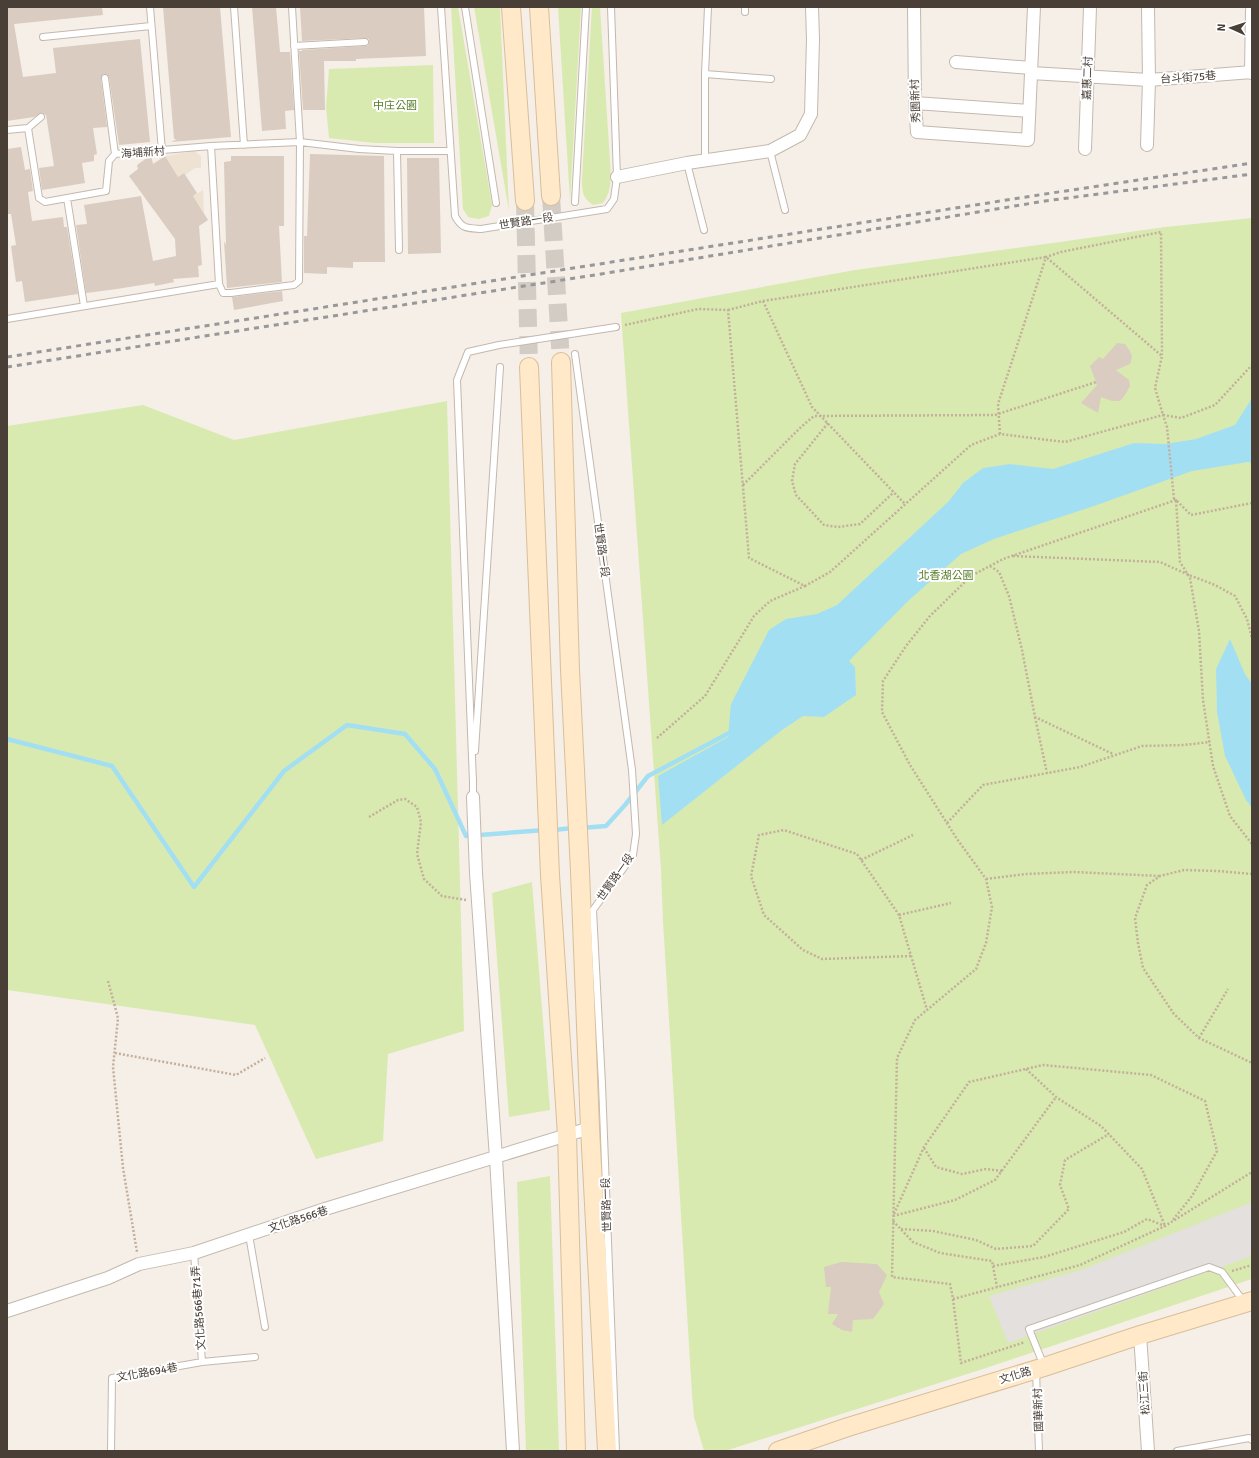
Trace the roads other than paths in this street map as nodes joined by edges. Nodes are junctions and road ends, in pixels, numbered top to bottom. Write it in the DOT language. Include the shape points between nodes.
graph roads {
  1 [pos="150,7"];
  2 [pos="234,7"];
  3 [pos="292,7"];
  4 [pos="442,7"];
  5 [pos="464,7"];
  6 [pos="510,7"];
  7 [pos="539,7"];
  8 [pos="586,7"];
  9 [pos="611,7"];
  10 [pos="708,7"];
  11 [pos="812,7"];
  12 [pos="914,7"];
  13 [pos="1034,7"];
  14 [pos="1090,7"];
  15 [pos="1148,7"];
  16 [pos="1252,10"];
  17 [pos="152,26"];
  18 [pos="43,37"];
  19 [pos="365,42"];
  20 [pos="294,46"];
  21 [pos="956,62"];
  22 [pos="1031,70"];
  23 [pos="1251,72"];
  24 [pos="705,74"];
  25 [pos="1088,76"];
  26 [pos="105,78"];
  27 [pos="771,79"];
  28 [pos="1149,80"];
  29 [pos="915,102"];
  30 [pos="1029,111"];
  31 [pos="41,116"];
  32 [pos="28,128"];
  33 [pos="7,130"];
  34 [pos="300,142"];
  35 [pos="244,145"];
  36 [pos="1147,145"];
  37 [pos="211,146"];
  38 [pos="1085,149"];
  39 [pos="162,151"];
  40 [pos="398,151"];
  41 [pos="450,151"];
  42 [pos="770,151"];
  43 [pos="115,154"];
  44 [pos="705,161"];
  45 [pos="687,164"];
  46 [pos="617,177"];
  47 [pos="551,196"];
  48 [pos="67,198"];
  49 [pos="524,201"];
  50 [pos="575,202"];
  51 [pos="496,203"];
  52 [pos="785,210"];
  53 [pos="704,230"];
  54 [pos="399,250"];
  55 [pos="219,284"];
  56 [pos="84,306"];
  57 [pos="7,319"];
  58 [pos="616,326"];
  59 [pos="568,358"];
  60 [pos="500,367"];
  61 [pos="529,367"];
  62 [pos="473,782"];
  63 [pos="473,798"];
  64 [pos="590,1128"];
  65 [pos="567,1135"];
  66 [pos="496,1158"];
  67 [pos="249,1235"];
  68 [pos="194,1253"];
  69 [pos="1248,1302"];
  70 [pos="7,1311"];
  71 [pos="265,1327"];
  72 [pos="1140,1335"];
  73 [pos="255,1357"];
  74 [pos="202,1362"];
  75 [pos="1040,1368"];
  76 [pos="1252,1440"];
  77 [pos="111,1451"];
  78 [pos="513,1451"];
  79 [pos="576,1451"];
  80 [pos="607,1451"];
  81 [pos="616,1451"];
  82 [pos="778,1451"];
  83 [pos="1039,1451"];
  84 [pos="1148,1451"];
  85 [pos="1177,1451"];
  1 -- 17 [label="lane"];
  2 -- 35 [label="lane"];
  3 -- 20 [label="lane"];
  4 -- 41 [label="lane, 世賢路一段"];
  5 -- 51 [label="lane, 世賢路一段"];
  6 -- 49 [label="street, 世賢路一段"];
  7 -- 47 [label="street, 世賢路一段"];
  8 -- 50 [label="lane"];
  9 -- 46 [label="lane, 世賢路一段"];
  10 -- 24 [label="lane"];
  11 -- 42 [label="street" via="811,114 800,135"];
  12 -- 29 [label="street, 秀園新村"];
  13 -- 22 [label="street"];
  14 -- 25 [label="street, 嘉惠二村"];
  15 -- 28 [label="street, 台斗街75巷"];
  16 -- 23 [label="street"];
  17 -- 18 [label="lane"];
  17 -- 39 [label="lane"];
  19 -- 20 [label="lane"];
  20 -- 34 [label="lane"];
  21 -- 22 [label="street"];
  22 -- 25 [label="street"];
  22 -- 30 [label="street"];
  23 -- 28 [label="street, 台斗街75巷"];
  24 -- 27 [label="lane"];
  24 -- 44 [label="lane"];
  25 -- 28 [label="street"];
  25 -- 38 [label="street, 嘉惠二村"];
  26 -- 43 [label="lane"];
  28 -- 36 [label="street"];
  29 -- 30 [label="street"];
  29 -- 30 [label="street, 秀園新村" via="916,132 1028,140"];
  31 -- 32 [label="lane"];
  32 -- 33 [label="lane"];
  32 -- 48 [label="lane, 海埔新村" via="39,198 45,202"];
  34 -- 35 [label="lane, 海埔新村"];
  34 -- 40 [label="lane, 海埔新村"];
  34 -- 55 [label="lane" via="299,281 294,285 231,294 223,293"];
  35 -- 37 [label="lane, 海埔新村"];
  37 -- 39 [label="lane, 海埔新村"];
  37 -- 55 [label="lane"];
  39 -- 43 [label="lane, 海埔新村"];
  40 -- 41 [label="lane, 海埔新村"];
  40 -- 54 [label="lane"];
  41 -- 46 [label="lane, 世賢路一段" via="455,216 459,224 466,228 481,229 607,209 614,199"];
  42 -- 44 [label="street"];
  42 -- 52 [label="lane"];
  43 -- 48 [label="lane, 海埔新村" via="109,161 106,191"];
  44 -- 45 [label="street"];
  45 -- 46 [label="street"];
  45 -- 53 [label="lane"];
  48 -- 56 [label="lane"];
  55 -- 56 [label="lane"];
  56 -- 57 [label="lane"];
  58 -- 62 [label="lane" via="468,352 457,380"];
  59 -- 64 [label="street, 世賢路一段" via="575,776"];
  59 -- 81 [label="lane, 世賢路一段" via="632,770 636,834 633,855 593,910"];
  60 -- 62 [label="lane"];
  61 -- 65 [label="street" via="550,875"];
  62 -- 63 [label="lane"];
  63 -- 66 [label="street"];
  64 -- 65 [label="street, 文化路566巷"];
  64 -- 80 [label="street, 世賢路一段"];
  65 -- 66 [label="street, 文化路566巷"];
  65 -- 79 [label="street"];
  66 -- 67 [label="street, 文化路566巷" via="325,1209"];
  66 -- 78 [label="street"];
  67 -- 68 [label="street, 文化路566巷"];
  67 -- 71 [label="lane"];
  68 -- 70 [label="street, 文化路566巷" via="139,1264 108,1278"];
  68 -- 74 [label="lane, 文化路566巷71弄"];
  69 -- 72 [label="street, 文化路"];
  69 -- 75 [label="lane, 國華新村" via="1222,1272 1209,1267 1029,1329"];
  72 -- 75 [label="street, 文化路"];
  72 -- 84 [label="street, 松江三街"];
  73 -- 74 [label="lane, 文化路694巷"];
  74 -- 77 [label="lane, 文化路694巷" via="112,1378"];
  75 -- 82 [label="street, 文化路"];
  75 -- 83 [label="lane, 國華新村"];
  76 -- 85 [label="lane" via="1249,1438"];
}
